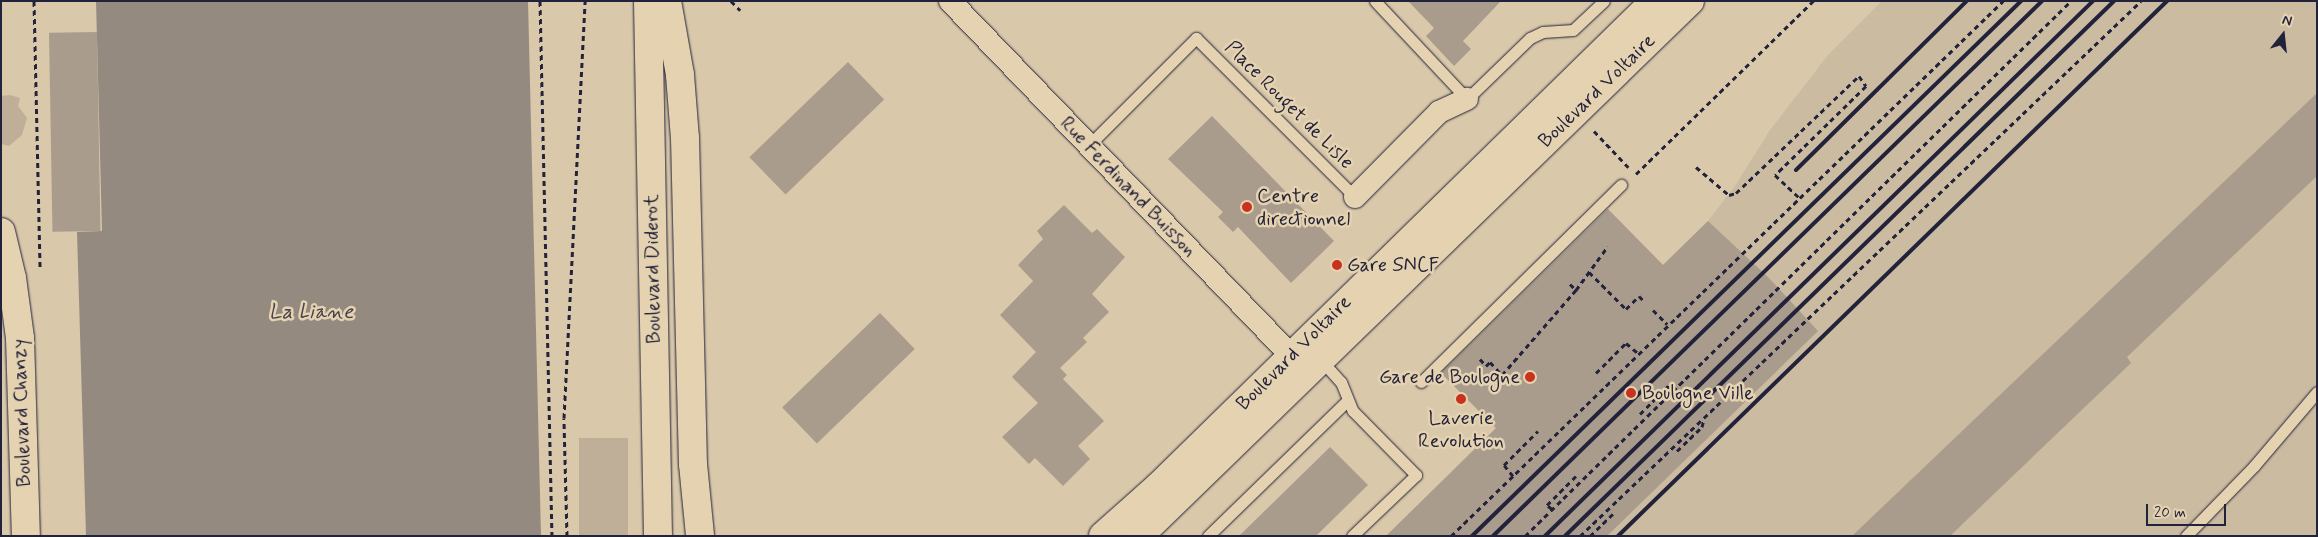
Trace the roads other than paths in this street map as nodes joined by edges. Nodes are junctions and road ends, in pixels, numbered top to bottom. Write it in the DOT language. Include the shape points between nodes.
graph roads {
  1 [pos="648,1"];
  2 [pos="667,1"];
  3 [pos="950,1"];
  4 [pos="1374,1"];
  5 [pos="1604,1"];
  6 [pos="1655,1"];
  7 [pos="1690,1"];
  8 [pos="1467,99"];
  9 [pos="1088,146"];
  10 [pos="1621,184"];
  11 [pos="1355,197"];
  12 [pos="1,232"];
  13 [pos="1306,357"];
  14 [pos="1421,382"];
  15 [pos="2317,392"];
  16 [pos="1347,401"];
  17 [pos="701,532"];
  18 [pos="26,536"];
  19 [pos="658,536"];
  20 [pos="1103,536"];
  21 [pos="1139,536"];
  22 [pos="1208,536"];
  23 [pos="1352,536"];
  24 [pos="2186,536"];
  1 -- 19 [label="street, Boulevard Diderot"];
  2 -- 17 [label="street, Boulevard Diderot" via="679,68 685,138 692,464"];
  3 -- 9 [label="street, Rue Ferdinand Buisson"];
  4 -- 8 [label="lane"];
  5 -- 8 [label="lane" via="1573,30 1543,32 1530,38"];
  6 -- 13 [label="street, Boulevard Voltaire"];
  7 -- 13 [label="street, Boulevard Voltaire"];
  8 -- 11 [label="street" via="1439,112"];
  9 -- 11 [label="lane, Place Rouget de Lisle" via="1196,38"];
  9 -- 13 [label="street, Rue Ferdinand Buisson"];
  10 -- 14 [label="lane"];
  12 -- 18 [label="street, Boulevard Chanzy" via="12,278 20,338"];
  13 -- 16 [label="lane" via="1341,382"];
  13 -- 20 [label="street, Boulevard Voltaire"];
  13 -- 21 [label="street, Boulevard Voltaire"];
  15 -- 24 [label="lane" via="2254,466"];
  16 -- 22 [label="lane"];
  16 -- 23 [label="lane" via="1416,475"];
}
